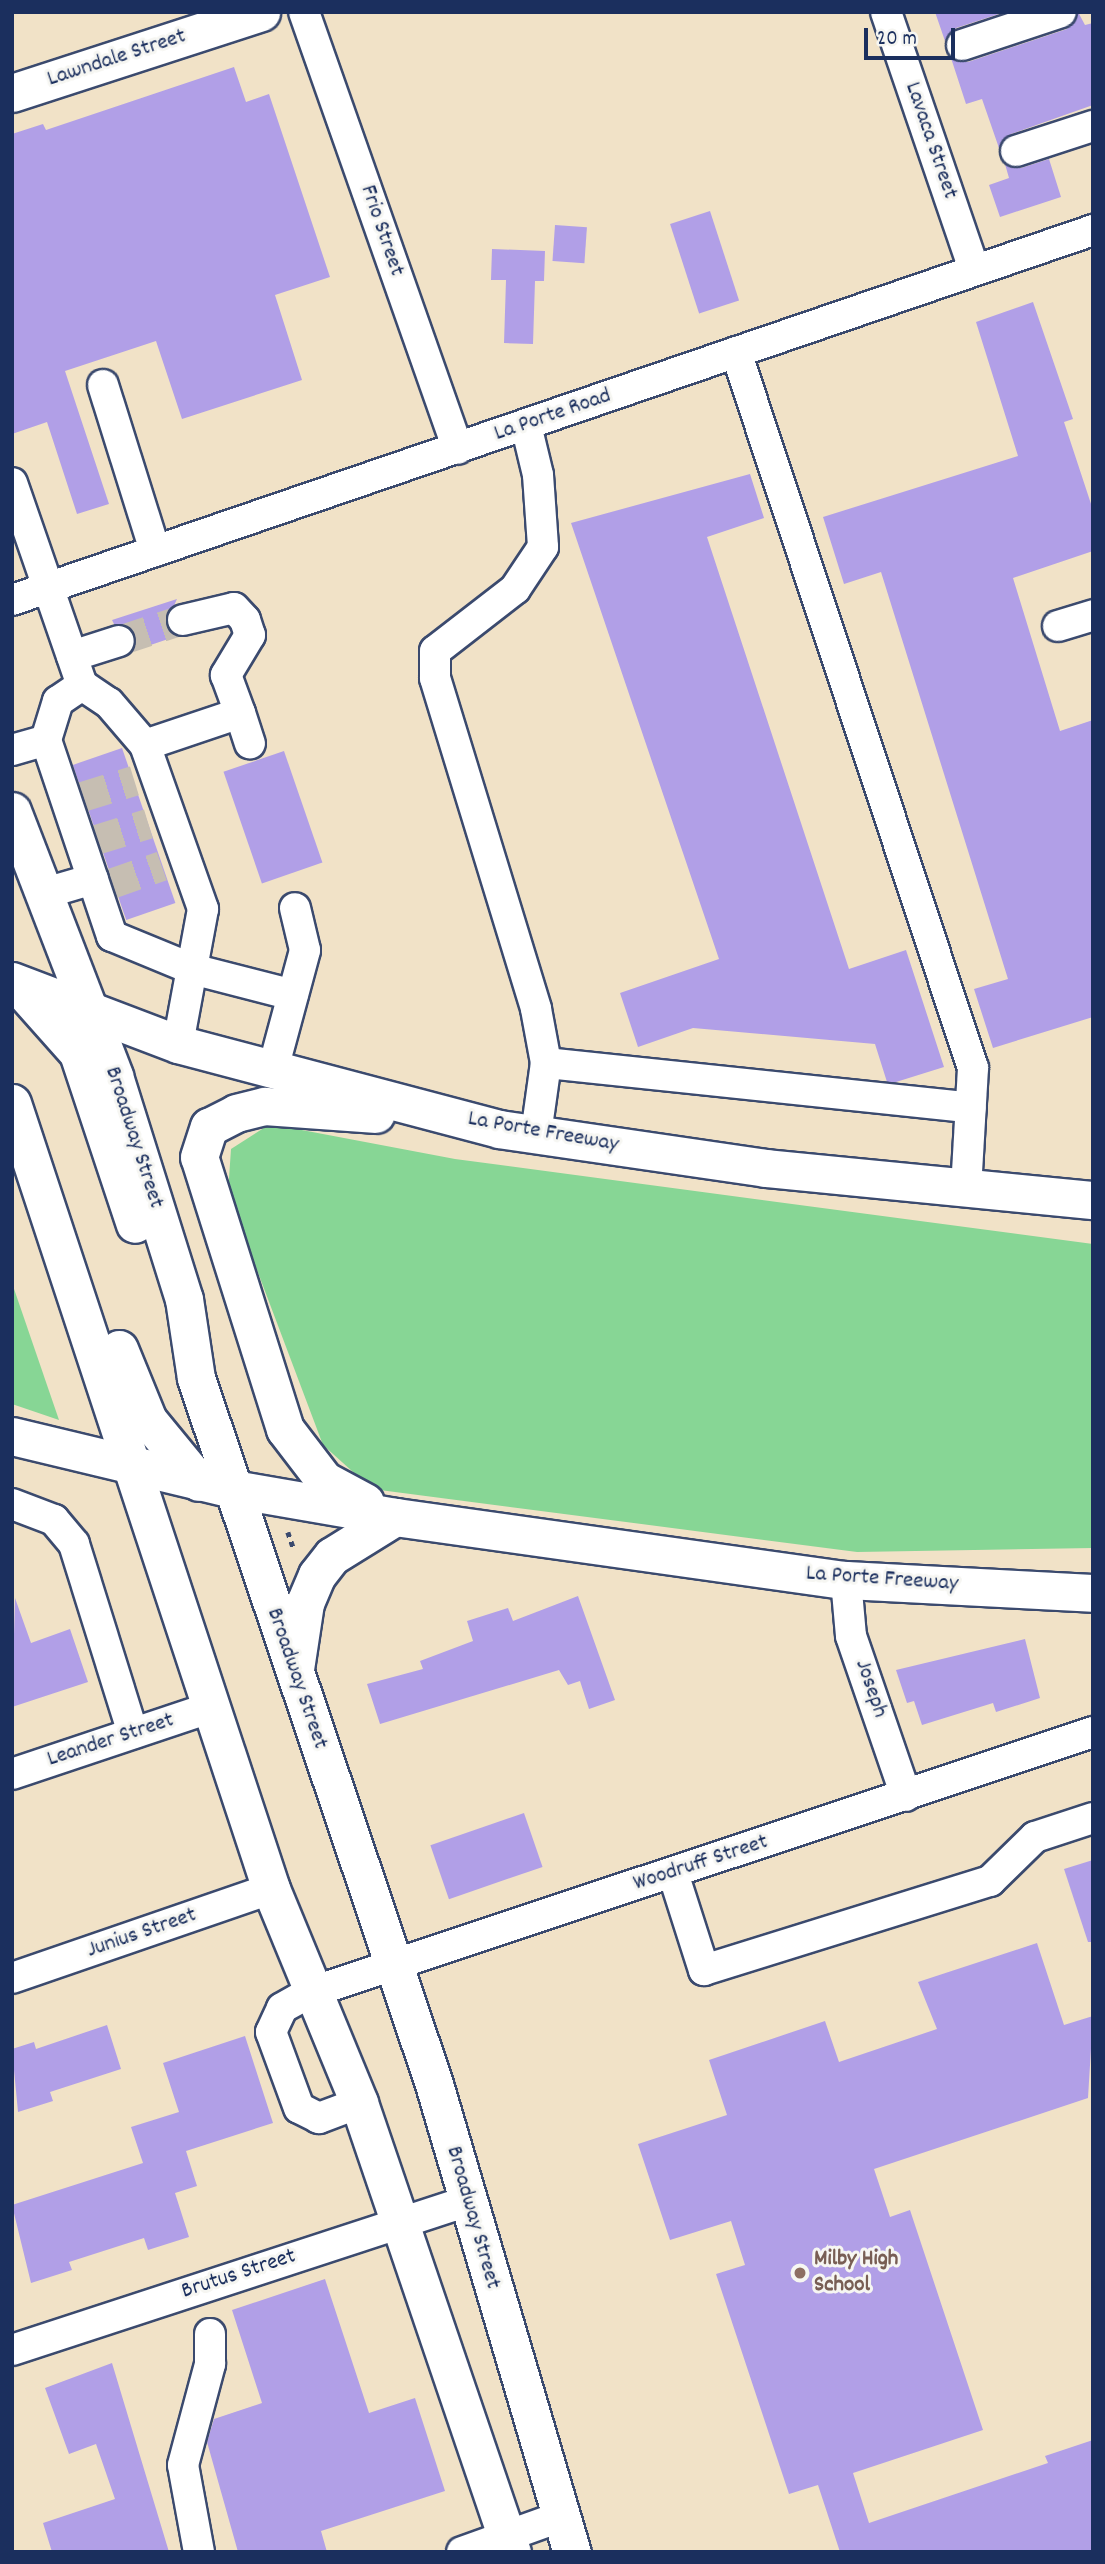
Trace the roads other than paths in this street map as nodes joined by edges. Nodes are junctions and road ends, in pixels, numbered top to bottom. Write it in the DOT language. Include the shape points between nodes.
graph roads {
  1 [pos="261,12"];
  2 [pos="304,12"];
  3 [pos="886,12"];
  4 [pos="1061,12"];
  5 [pos="962,45"];
  6 [pos="12,93"];
  7 [pos="1093,126"];
  8 [pos="1016,151"];
  9 [pos="1093,230"];
  10 [pos="974,269"];
  11 [pos="736,352"];
  12 [pos="103,385"];
  13 [pos="526,425"];
  14 [pos="458,449"];
  15 [pos="12,482"];
  16 [pos="155,551"];
  17 [pos="48,588"];
  18 [pos="12,600"];
  19 [pos="1093,615"];
  20 [pos="183,620"];
  21 [pos="1058,626"];
  22 [pos="120,641"];
  23 [pos="72,656"];
  24 [pos="82,685"];
  25 [pos="240,713"];
  26 [pos="46,740"];
  27 [pos="250,743"];
  28 [pos="145,745"];
  29 [pos="12,750"];
  30 [pos="12,811"];
  31 [pos="99,885"];
  32 [pos="41,894"];
  33 [pos="295,908"];
  34 [pos="192,969"];
  35 [pos="13,981"];
  36 [pos="293,995"];
  37 [pos="89,1010"];
  38 [pos="178,1044"];
  39 [pos="546,1063"];
  40 [pos="273,1069"];
  41 [pos="971,1108"];
  42 [pos="14,1109"];
  43 [pos="499,1129"];
  44 [pos="536,1134"];
  45 [pos="966,1188"];
  46 [pos="1093,1200"];
  47 [pos="196,1378"];
  48 [pos="12,1436"];
  49 [pos="130,1467"];
  50 [pos="216,1486"];
  51 [pos="12,1504"];
  52 [pos="395,1517"];
  53 [pos="846,1580"];
  54 [pos="1093,1593"];
  55 [pos="294,1674"];
  56 [pos="209,1708"];
  57 [pos="1093,1732"];
  58 [pos="133,1733"];
  59 [pos="12,1774"];
  60 [pos="906,1796"];
  61 [pos="1093,1818"];
  62 [pos="673,1873"];
  63 [pos="271,1889"];
  64 [pos="395,1966"];
  65 [pos="12,1978"];
  66 [pos="309,1993"];
  67 [pos="359,2103"];
  68 [pos="467,2201"];
  69 [pos="400,2223"];
  70 [pos="210,2334"];
  71 [pos="12,2350"];
  72 [pos="559,2517"];
  73 [pos="510,2544"];
  74 [pos="199,2552"];
  75 [pos="462,2552"];
  76 [pos="572,2552"];
  1 -- 6 [label="main road, Lawndale Street"];
  2 -- 14 [label="street, Frio Street"];
  3 -- 10 [label="street, Lavaca Street"];
  4 -- 5 [label="street"];
  7 -- 8 [label="street"];
  9 -- 10 [label="street, La Porte Road"];
  10 -- 11 [label="street, La Porte Road"];
  11 -- 13 [label="street, La Porte Road"];
  11 -- 41 [label="street" via="973,1068"];
  12 -- 16 [label="street"];
  13 -- 14 [label="street, La Porte Road"];
  13 -- 39 [label="street" via="538,475 543,547 515,589 435,651 435,678 536,1009"];
  14 -- 16 [label="street, La Porte Road"];
  15 -- 17 [label="street"];
  16 -- 17 [label="street, La Porte Road"];
  17 -- 18 [label="street, La Porte Road"];
  17 -- 23 [label="street"];
  19 -- 21 [label="street"];
  20 -- 25 [label="street" via="227,608 245,620 250,635 226,675"];
  22 -- 23 [label="street"];
  23 -- 24 [label="street"];
  24 -- 26 [label="street" via="58,701"];
  24 -- 28 [label="street" via="109,703"];
  25 -- 27 [label="street"];
  25 -- 28 [label="street"];
  26 -- 29 [label="street"];
  26 -- 31 [label="street" via="73,800"];
  28 -- 34 [label="street" via="145,778 159,820 174,862 203,909"];
  30 -- 32 [label="main road, Broadway Street"];
  31 -- 32 [label="street"];
  31 -- 34 [label="street" via="112,936"];
  32 -- 37 [label="main road, Broadway Street"];
  33 -- 36 [label="street" via="305,950"];
  34 -- 36 [label="street"];
  34 -- 38 [label="street"];
  35 -- 37 [label="main road, La Porte Freeway"];
  35 -- 47 [label="main road" via="48,1013 78,1053 163,1309"];
  36 -- 40 [label="street"];
  37 -- 38 [label="main road, La Porte Freeway"];
  37 -- 47 [label="main road, Broadway Street" via="184,1299"];
  38 -- 40 [label="main road, La Porte Freeway"];
  39 -- 41 [label="street"];
  39 -- 44 [label="street"];
  40 -- 43 [label="main road, La Porte Freeway"];
  41 -- 45 [label="street"];
  42 -- 49 [label="main road"];
  42 -- 50 [label="main road" via="52,1147 134,1393 166,1446"];
  43 -- 44 [label="main road, La Porte Freeway"];
  43 -- 52 [label="main road" via="265,1106 208,1127 199,1157 285,1429 324,1480"];
  44 -- 45 [label="main road, La Porte Freeway" via="765,1168"];
  45 -- 46 [label="main road, La Porte Freeway"];
  47 -- 50 [label="main road, Broadway Street"];
  48 -- 49 [label="main road, La Porte Freeway"];
  49 -- 50 [label="main road, La Porte Freeway"];
  49 -- 56 [label="main road"];
  50 -- 52 [label="main road, La Porte Freeway"];
  50 -- 55 [label="main road, Broadway Street"];
  51 -- 58 [label="street" via="54,1520 74,1544"];
  52 -- 53 [label="main road, La Porte Freeway"];
  52 -- 55 [label="main road" via="332,1556 317,1575 305,1603"];
  53 -- 54 [label="main road, La Porte Freeway"];
  53 -- 60 [label="street, Joseph" via="851,1636"];
  55 -- 64 [label="main road, Broadway Street"];
  56 -- 58 [label="street, Leander Street"];
  56 -- 63 [label="main road"];
  57 -- 60 [label="street, Woodruff Street"];
  58 -- 59 [label="street, Leander Street"];
  60 -- 62 [label="street, Woodruff Street"];
  61 -- 62 [label="street" via="1035,1837 990,1881 704,1970"];
  62 -- 64 [label="street, Woodruff Street"];
  63 -- 65 [label="street, Junius Street"];
  63 -- 66 [label="main road"];
  64 -- 66 [label="street, Woodruff Street"];
  64 -- 68 [label="main road, Broadway Street"];
  66 -- 67 [label="main road"];
  66 -- 67 [label="street, Woodruff Street" via="282,2008 271,2032 299,2108 319,2118"];
  67 -- 69 [label="main road"];
  68 -- 69 [label="street, Brutus Street"];
  68 -- 72 [label="main road, Broadway Street"];
  69 -- 71 [label="street, Brutus Street"];
  69 -- 73 [label="main road"];
  70 -- 74 [label="street" via="210,2364 183,2465"];
  72 -- 73 [label="street"];
  72 -- 76 [label="main road, Broadway Street"];
  73 -- 75 [label="street"];
}
